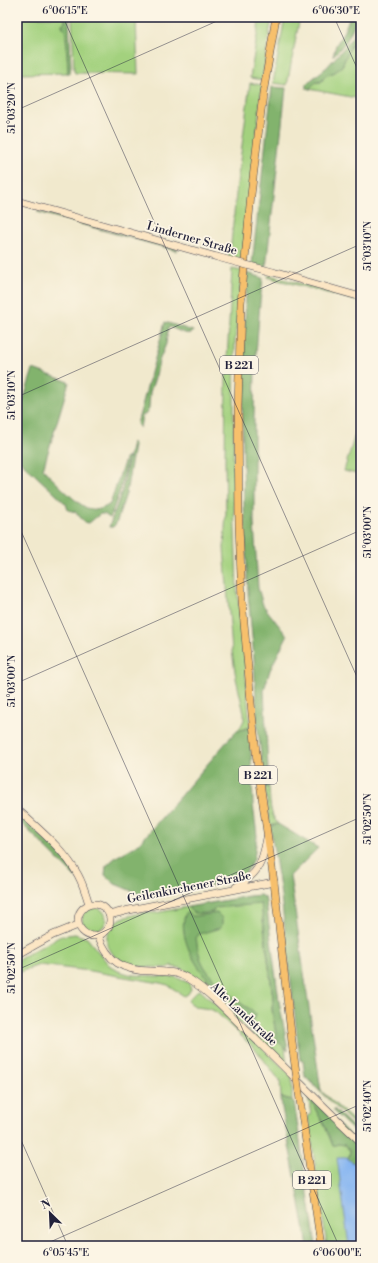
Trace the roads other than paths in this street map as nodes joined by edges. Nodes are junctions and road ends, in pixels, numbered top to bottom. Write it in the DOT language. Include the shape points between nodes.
graph roads {
  1 [pos="276,17"];
  2 [pos="17,201"];
  3 [pos="361,297"];
  4 [pos="17,809"];
  5 [pos="267,834"];
  6 [pos="274,882"];
  7 [pos="230,890"];
  8 [pos="89,904"];
  9 [pos="109,915"];
  10 [pos="78,925"];
  11 [pos="98,935"];
  12 [pos="17,955"];
  13 [pos="361,1142"];
  14 [pos="321,1246"];
  1 -- 5 [label="main road, B 221" via="263,94 251,195 241,303 238,407 242,600 248,682"];
  2 -- 3 [label="main road, Linderner Straße, bridge"];
  4 -- 8 [label="main road" via="66,858 78,875"];
  5 -- 6 [label="main road, B 221"];
  5 -- 7 [label="main road" via="261,862 255,873"];
  6 -- 7 [label="main road, Geilenkirchener Straße"];
  6 -- 14 [label="main road, B 221, bridge" via="293,1051"];
  7 -- 9 [label="main road, Geilenkirchener Straße"];
  8 -- 9 [label="main road" via="100,905"];
  8 -- 10 [label="main road" via="79,913"];
  9 -- 11 [label="main road" via="107,928"];
  10 -- 11 [label="main road" via="87,934"];
  10 -- 12 [label="main road" via="53,935"];
  11 -- 13 [label="main road, Alte Landstraße" via="110,957 120,965 135,971 167,971 189,979 283,1065"];
}
